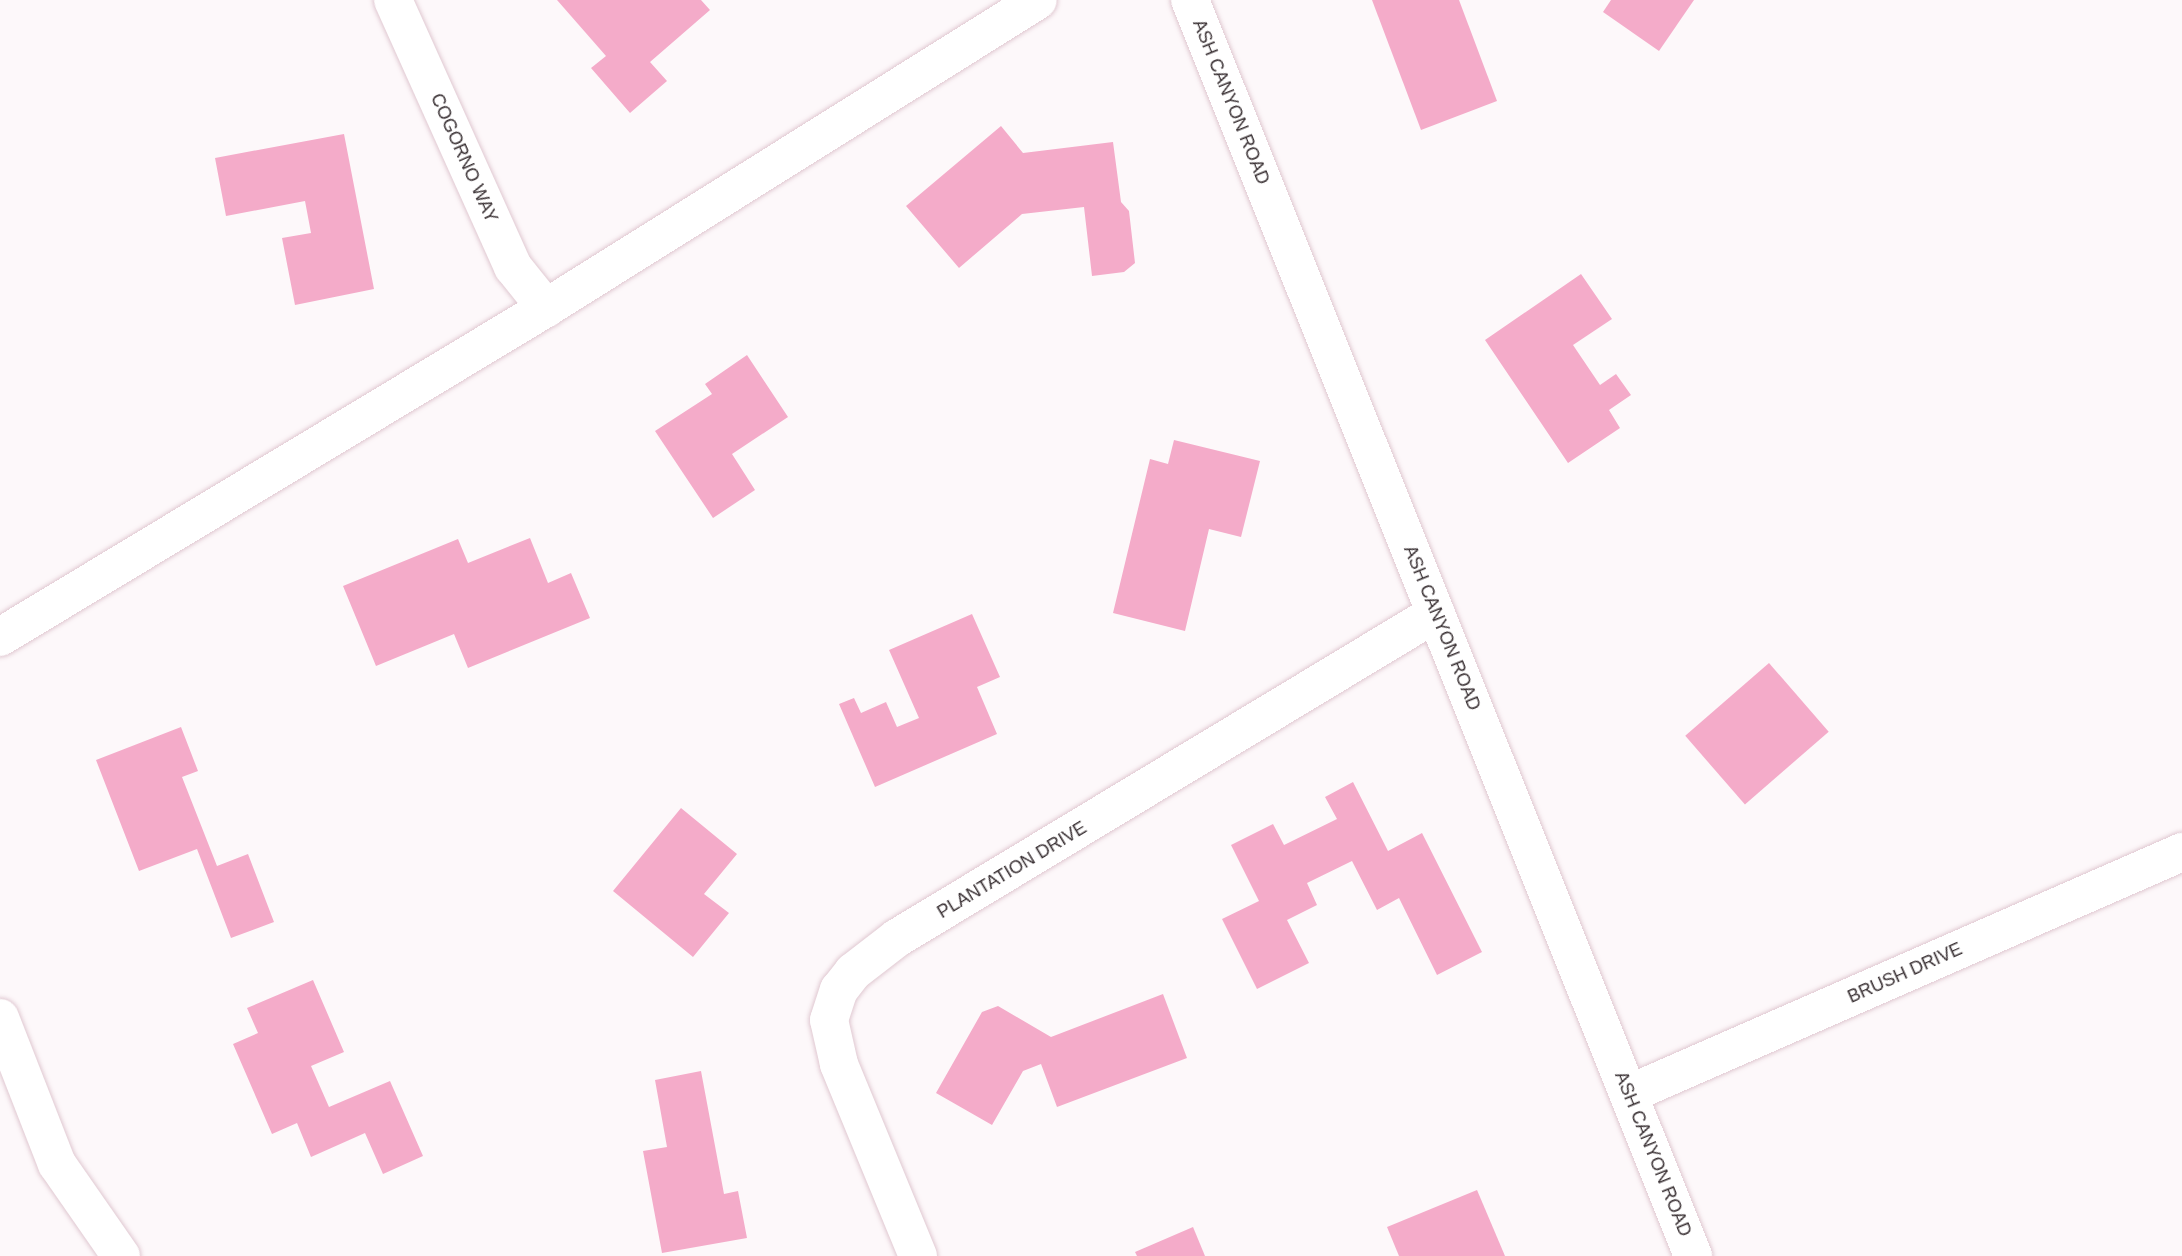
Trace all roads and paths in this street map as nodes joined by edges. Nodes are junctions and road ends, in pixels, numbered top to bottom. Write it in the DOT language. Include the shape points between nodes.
graph roads {
  1 [pos="393,0"];
  2 [pos="1038,0"];
  3 [pos="1190,0"];
  4 [pos="546,309"];
  5 [pos="1436,613"];
  6 [pos="0,637"];
  7 [pos="2182,852"];
  8 [pos="0,1018"];
  9 [pos="1629,1094"];
  10 [pos="121,1256"];
  11 [pos="918,1256"];
  12 [pos="1693,1256"];
  1 -- 4 [label="street, COGORNO WAY" via="513,267"];
  2 -- 4 [label="street"];
  3 -- 5 [label="street, ASH CANYON ROAD"];
  4 -- 6 [label="street"];
  5 -- 9 [label="street, ASH CANYON ROAD"];
  5 -- 11 [label="street, PLANTATION DRIVE" via="897,938 853,972 839,990 829,1020 839,1064"];
  7 -- 9 [label="street, BRUSH DRIVE"];
  8 -- 10 [label="street" via="57,1164"];
  9 -- 12 [label="street, ASH CANYON ROAD"];
}
